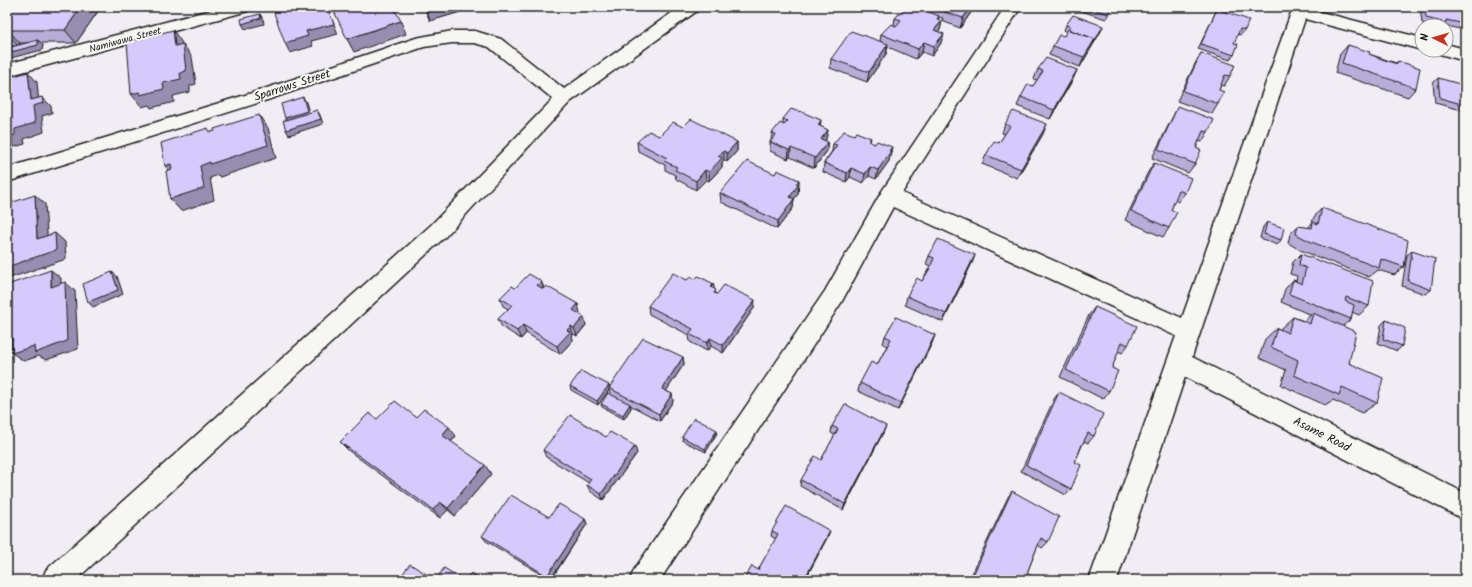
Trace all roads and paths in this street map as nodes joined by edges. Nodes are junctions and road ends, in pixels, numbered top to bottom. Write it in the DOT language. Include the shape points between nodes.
graph roads {
  1 [pos="239,7"];
  2 [pos="691,7"];
  3 [pos="1013,7"];
  4 [pos="1301,9"];
  5 [pos="1414,42"];
  6 [pos="1454,52"];
  7 [pos="1465,55"];
  8 [pos="7,70"];
  9 [pos="564,98"];
  10 [pos="7,175"];
  11 [pos="889,196"];
  12 [pos="1189,331"];
  13 [pos="1179,362"];
  14 [pos="1465,507"];
  15 [pos="56,580"];
  16 [pos="644,580"];
  17 [pos="1103,580"];
  1 -- 8 [label="street, Namiwawa Street"];
  2 -- 9 [label="street"];
  3 -- 11 [label="street"];
  4 -- 5 [label="street"];
  4 -- 12 [label="street"];
  6 -- 7 [label="street"];
  9 -- 10 [label="street, Sparrows Street" via="495,43 475,37 452,37 422,42 261,96"];
  9 -- 15 [label="street" via="438,231"];
  11 -- 12 [label="street"];
  11 -- 16 [label="street" via="833,297"];
  12 -- 13 [label="street"];
  13 -- 14 [label="street, Asame Road"];
  13 -- 17 [label="street"];
}
